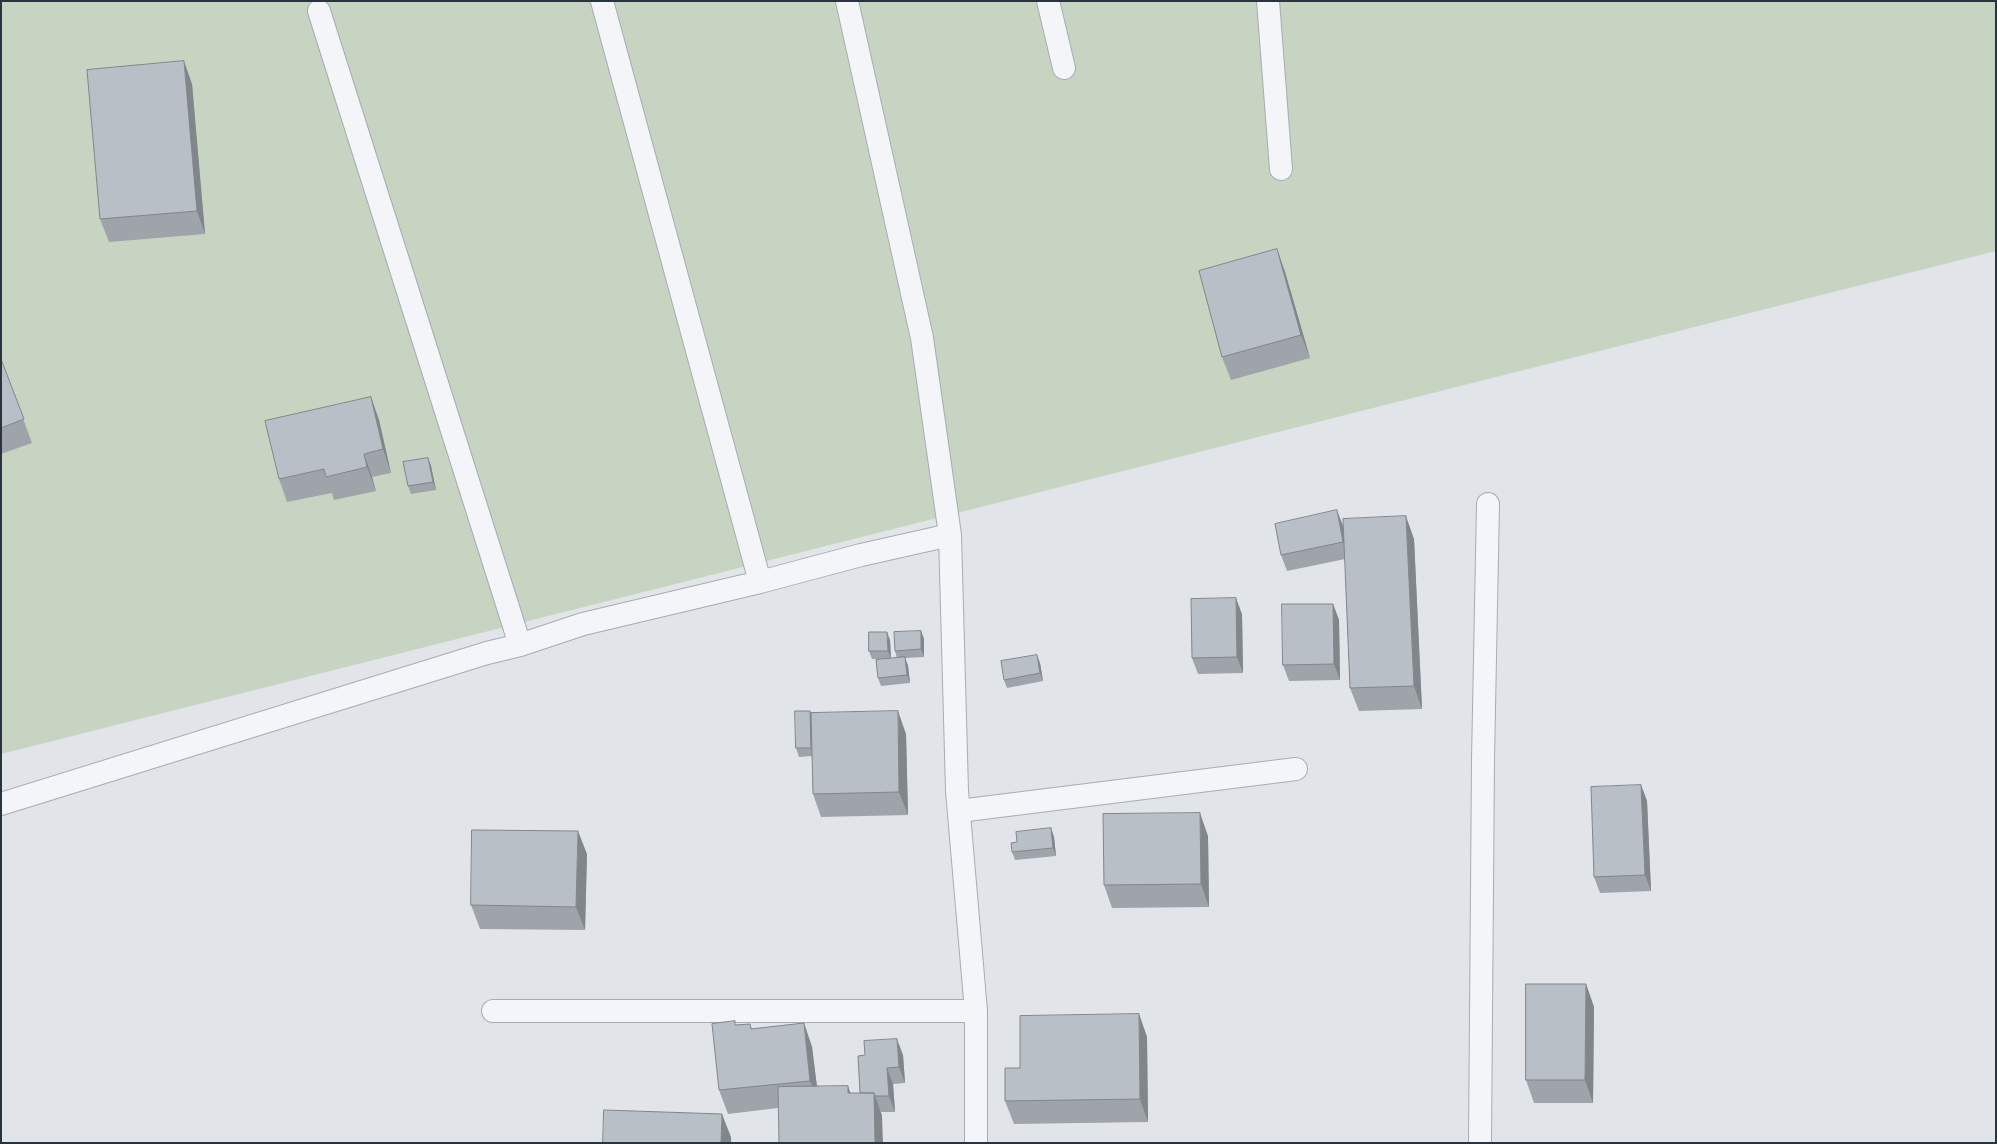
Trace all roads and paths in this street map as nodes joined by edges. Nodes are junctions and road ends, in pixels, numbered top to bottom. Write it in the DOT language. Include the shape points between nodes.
graph roads {
  1 [pos="602,1"];
  2 [pos="847,1"];
  3 [pos="1048,1"];
  4 [pos="1268,1"];
  5 [pos="320,11"];
  6 [pos="1064,68"];
  7 [pos="1281,169"];
  8 [pos="1488,504"];
  9 [pos="950,535"];
  10 [pos="760,582"];
  11 [pos="520,645"];
  12 [pos="1296,769"];
  13 [pos="1,804"];
  14 [pos="959,811"];
  15 [pos="493,1011"];
  16 [pos="976,1011"];
  17 [pos="976,1143"];
  18 [pos="1480,1143"];
  1 -- 10 [label="street"];
  2 -- 9 [label="street" via="922,338"];
  3 -- 6 [label="street"];
  4 -- 7 [label="street"];
  5 -- 11 [label="street"];
  8 -- 18 [label="street"];
  9 -- 10 [label="street"];
  9 -- 14 [label="street"];
  10 -- 11 [label="street" via="583,624"];
  11 -- 13 [label="street" via="487,653"];
  12 -- 14 [label="street"];
  14 -- 16 [label="street"];
  15 -- 16 [label="street"];
  16 -- 17 [label="street"];
}
